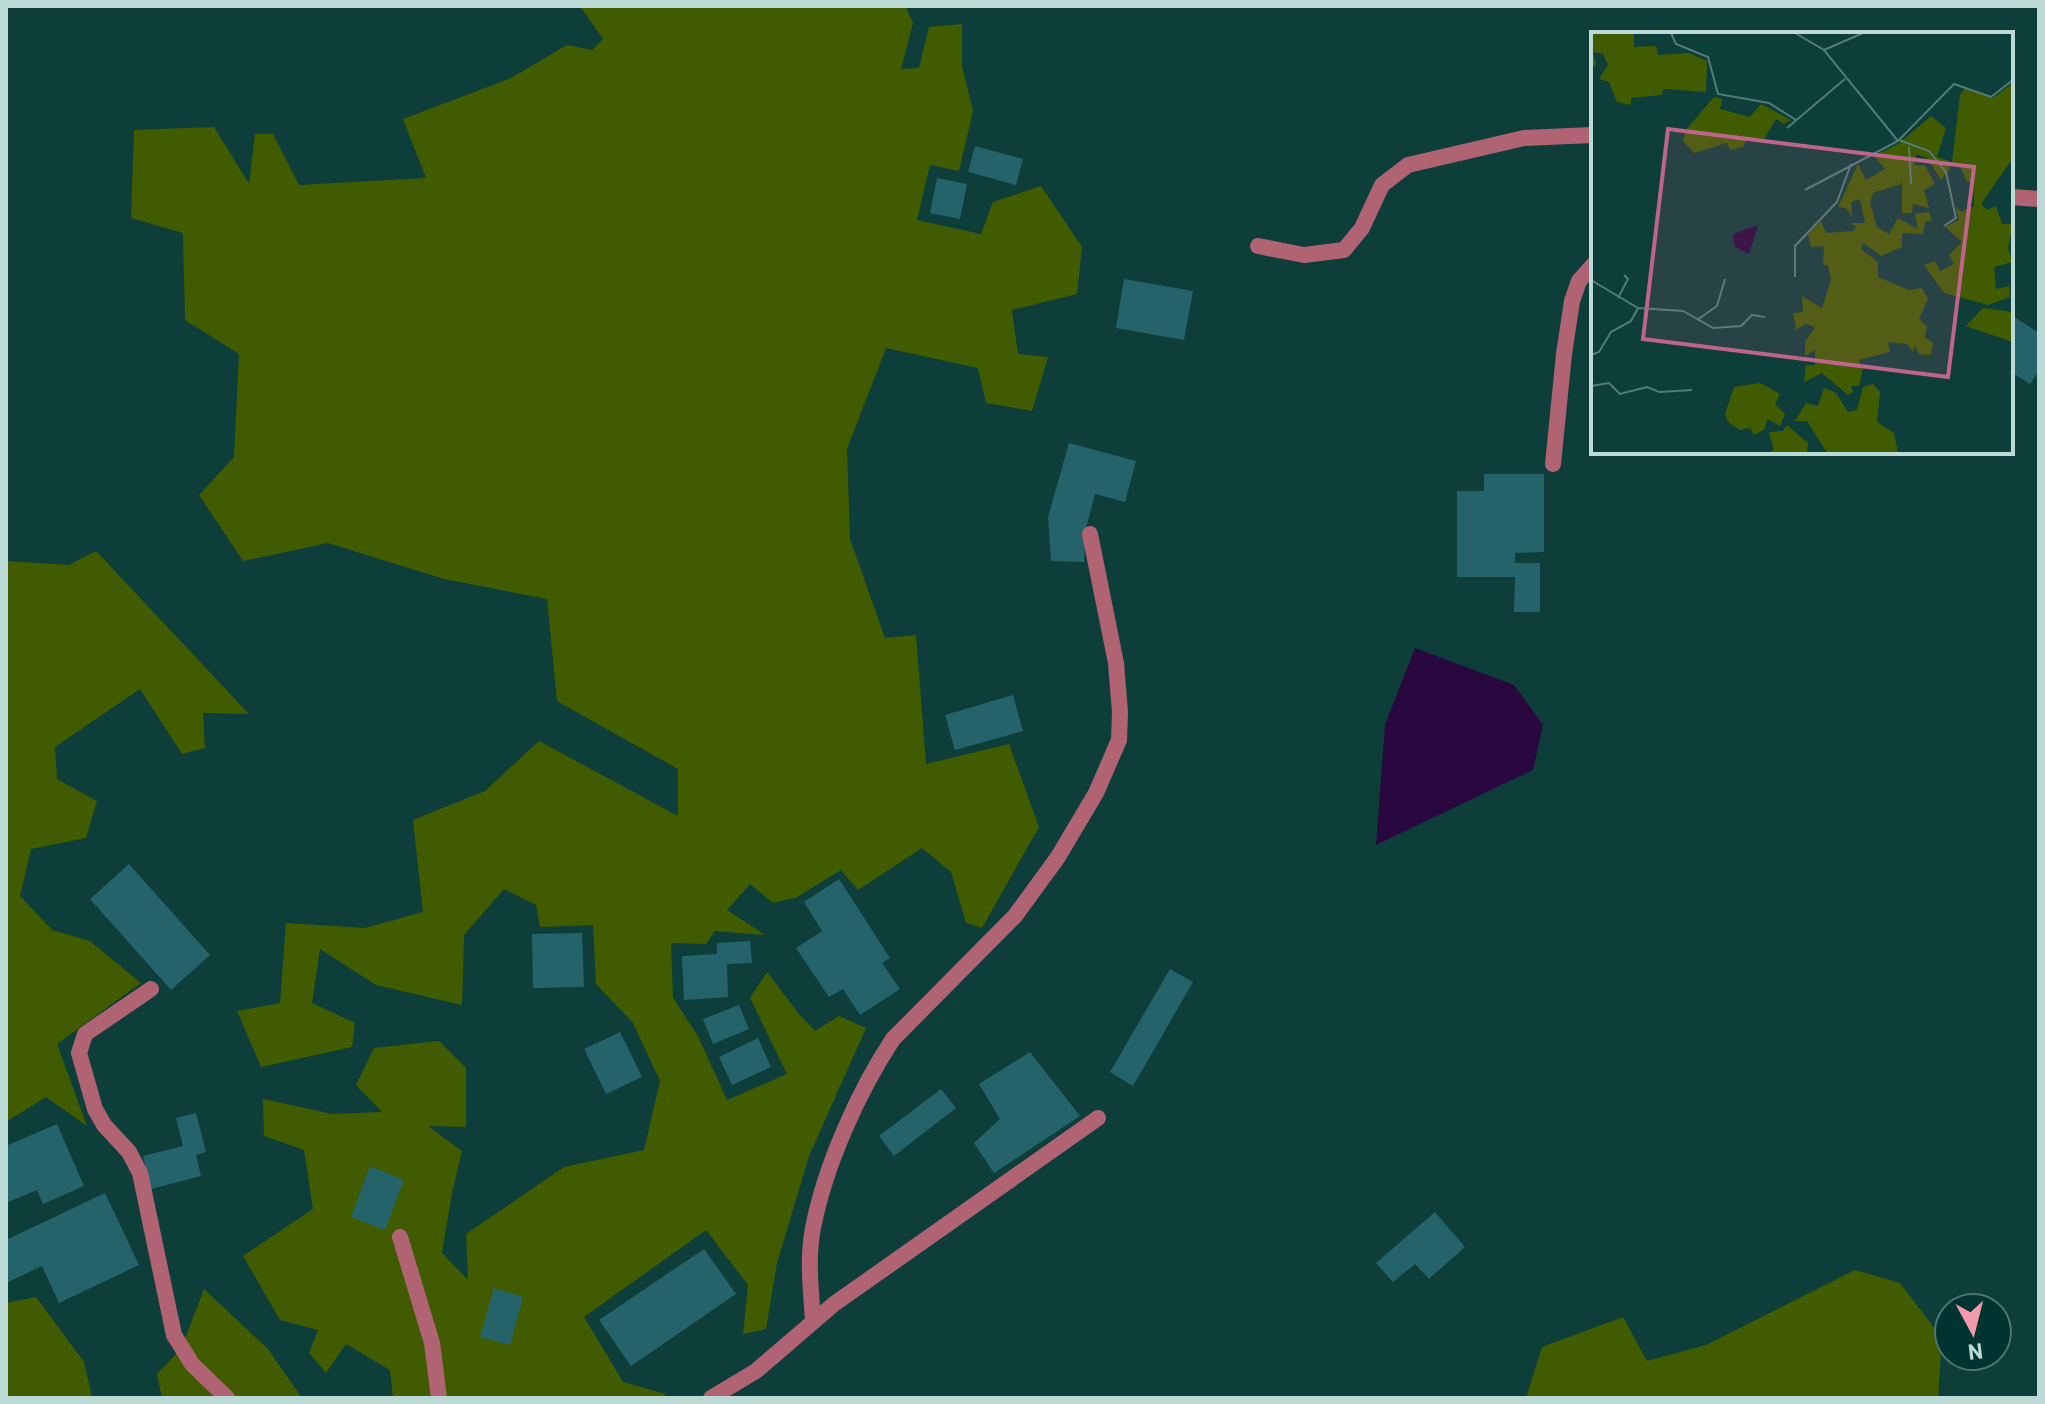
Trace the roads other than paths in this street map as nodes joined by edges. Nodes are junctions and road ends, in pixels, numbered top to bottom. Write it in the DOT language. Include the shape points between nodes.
graph roads {
  1 [pos="1591,135"];
  2 [pos="2013,197"];
  3 [pos="2039,199"];
  4 [pos="1258,246"];
  5 [pos="1591,267"];
  6 [pos="1553,464"];
  7 [pos="1090,534"];
  8 [pos="151,989"];
  9 [pos="1098,1118"];
  10 [pos="400,1237"];
  11 [pos="813,1321"];
  12 [pos="227,1398"];
  13 [pos="439,1398"];
  14 [pos="711,1398"];
  1 -- 4 [label="street" via="1524,138 1408,165 1382,185 1362,228 1344,250 1304,255"];
  2 -- 3 [label="street"];
  5 -- 6 [label="street" via="1572,301"];
  7 -- 11 [label="street" via="1116,663 1119,740 1096,793 1015,916 893,1039 878,1061 840,1144 813,1228"];
  8 -- 12 [label="street" via="85,1034 79,1053 95,1109 140,1173 174,1335 192,1364"];
  9 -- 11 [label="street"];
  10 -- 13 [label="street" via="432,1343"];
  11 -- 14 [label="street" via="756,1371"];
}
